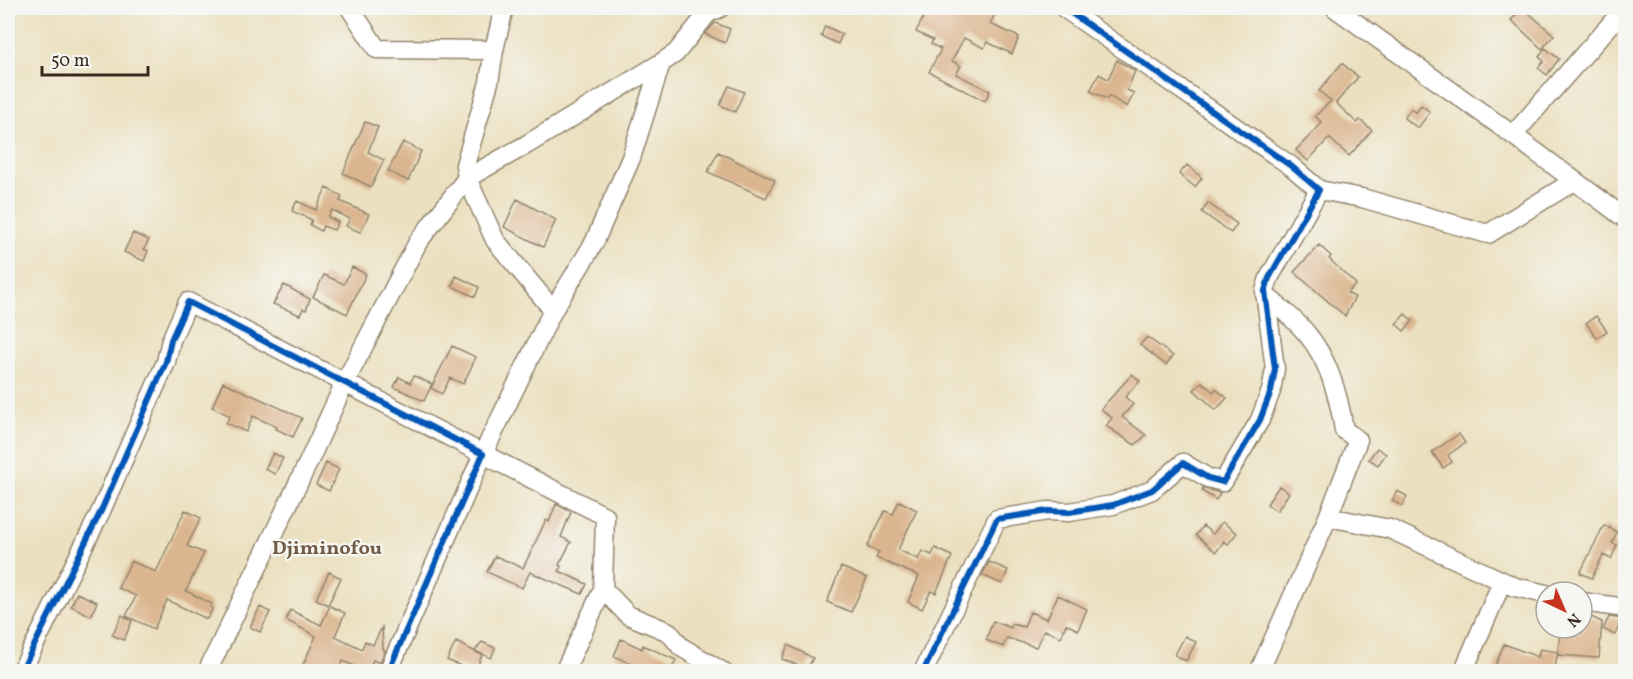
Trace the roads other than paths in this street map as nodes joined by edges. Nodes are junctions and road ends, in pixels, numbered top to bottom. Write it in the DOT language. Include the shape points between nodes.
graph roads {
  1 [pos="350,8"];
  2 [pos="504,8"];
  3 [pos="720,8"];
  4 [pos="1064,8"];
  5 [pos="1335,8"];
  6 [pos="1625,8"];
  7 [pos="494,50"];
  8 [pos="661,63"];
  9 [pos="1513,135"];
  10 [pos="467,178"];
  11 [pos="1574,181"];
  12 [pos="1319,190"];
  13 [pos="1626,219"];
  14 [pos="1265,296"];
  15 [pos="553,310"];
  16 [pos="345,382"];
  17 [pos="483,454"];
  18 [pos="1328,518"];
  19 [pos="1502,582"];
  20 [pos="603,589"];
  21 [pos="1534,591"];
  22 [pos="1594,604"];
  23 [pos="1626,608"];
  24 [pos="21,672"];
  25 [pos="207,672"];
  26 [pos="388,672"];
  27 [pos="564,672"];
  28 [pos="723,672"];
  29 [pos="923,672"];
  30 [pos="1259,672"];
  31 [pos="1462,672"];
  1 -- 7 [label="street" via="377,49"];
  2 -- 7 [label="street"];
  3 -- 8 [label="street" via="708,13 676,52"];
  4 -- 12 [label="street" via="1291,166"];
  5 -- 9 [label="street"];
  6 -- 9 [label="street"];
  7 -- 10 [label="street" via="465,165"];
  8 -- 10 [label="street"];
  8 -- 15 [label="street" via="631,158 594,243"];
  9 -- 11 [label="street"];
  10 -- 15 [label="street" via="495,240"];
  10 -- 16 [label="street" via="418,242"];
  11 -- 12 [label="street" via="1488,234 1362,198"];
  11 -- 13 [label="street"];
  12 -- 14 [label="street" via="1269,278"];
  14 -- 18 [label="street" via="1308,335 1339,399 1344,429 1358,440"];
  14 -- 29 [label="street" via="1275,369 1273,380 1260,420 1223,482 1183,463 1152,490 1113,505 997,519"];
  15 -- 17 [label="street"];
  16 -- 17 [label="street"];
  16 -- 24 [label="street" via="188,302 101,511"];
  16 -- 25 [label="street"];
  17 -- 20 [label="street" via="605,516"];
  17 -- 26 [label="street"];
  18 -- 19 [label="street" via="1390,529"];
  18 -- 30 [label="street"];
  19 -- 21 [label="street"];
  19 -- 31 [label="street"];
  20 -- 27 [label="street"];
  20 -- 28 [label="street" via="628,615 669,632 681,647"];
  22 -- 23 [label="street"];
}
